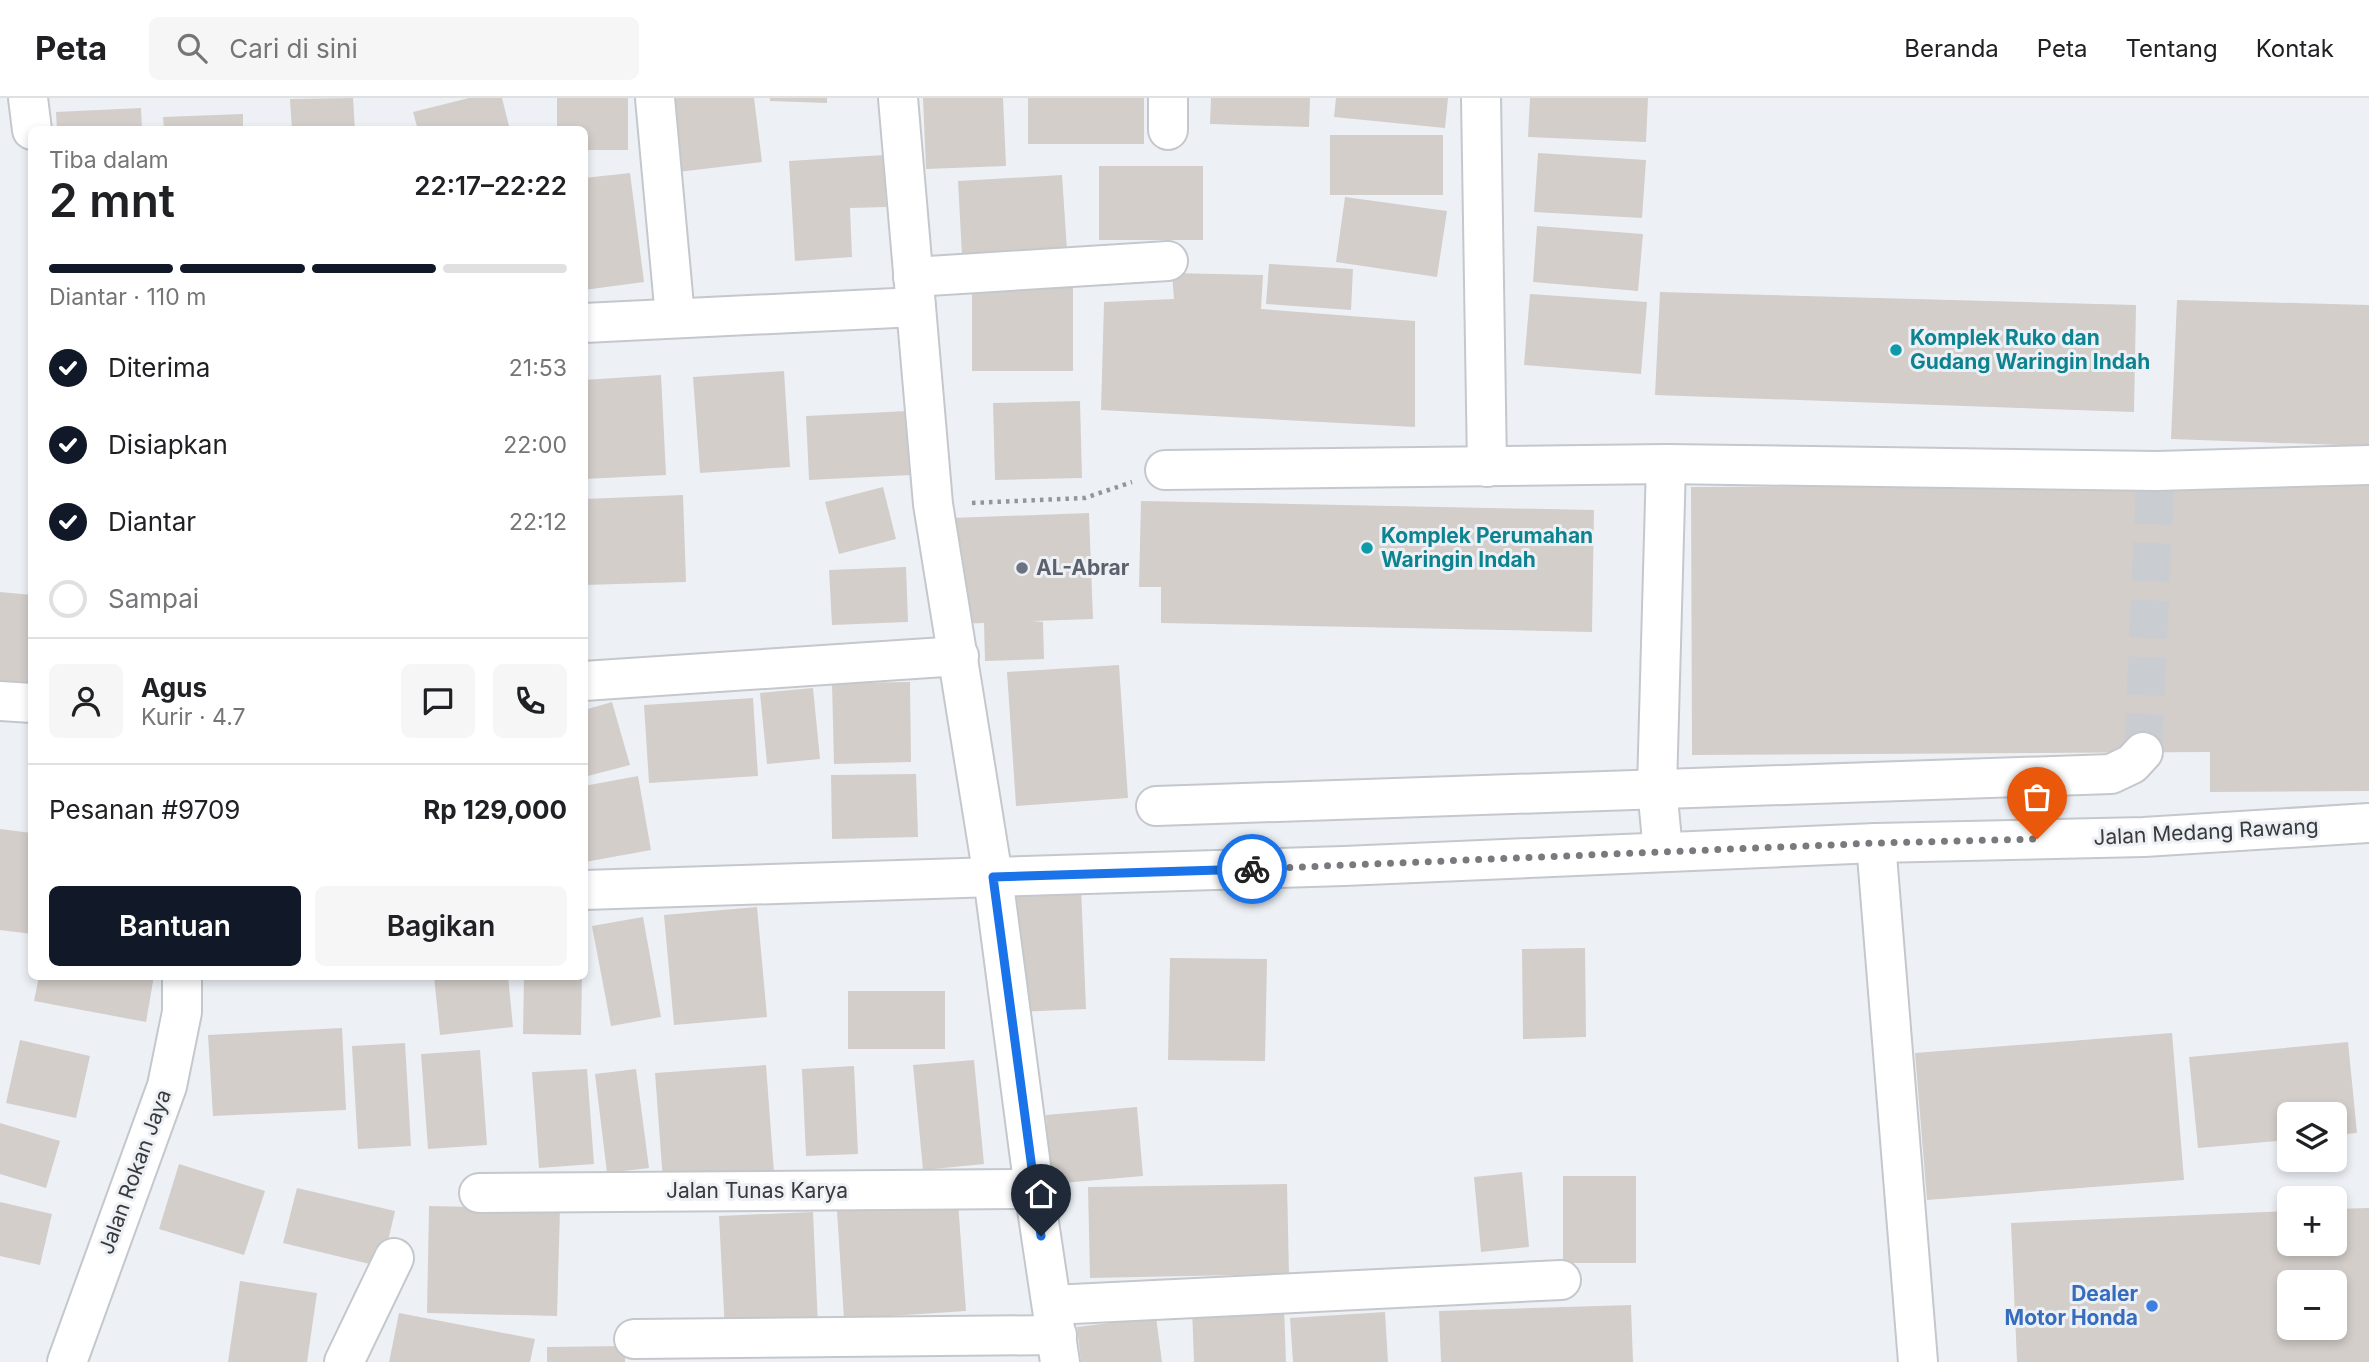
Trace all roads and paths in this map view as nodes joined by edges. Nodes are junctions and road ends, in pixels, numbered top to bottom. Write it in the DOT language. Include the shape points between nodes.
graph roads {
  1 [pos="28,98"];
  2 [pos="655,98"];
  3 [pos="898,98"];
  4 [pos="1481,98"];
  5 [pos="32,126"];
  6 [pos="1168,261"];
  7 [pos="914,292"];
  8 [pos="675,317"];
  9 [pos="588,323"];
  10 [pos="1666,464"];
  11 [pos="2369,465"];
  12 [pos="1487,467"];
  13 [pos="1165,470"];
  14 [pos="933,504"];
  15 [pos="959,656"];
  16 [pos="588,681"];
  17 [pos="0,701"];
  18 [pos="28,703"];
  19 [pos="2143,752"];
  20 [pos="1657,788"];
  21 [pos="1156,806"];
  22 [pos="2369,823"];
  23 [pos="1877,843"];
  24 [pos="1663,851"];
  25 [pos="993,877"];
  26 [pos="588,890"];
  27 [pos="182,980"];
  28 [pos="1034,1189"];
  29 [pos="479,1193"];
  30 [pos="394,1258"];
  31 [pos="1561,1280"];
  32 [pos="1057,1334"];
  33 [pos="634,1339"];
  34 [pos="66,1362"];
  35 [pos="344,1362"];
  36 [pos="1918,1362"];
  1 -- 5 [label="street"];
  2 -- 8 [label="street"];
  3 -- 7 [label="street"];
  4 -- 12 [label="street"];
  6 -- 7 [label="street"];
  7 -- 8 [label="street"];
  7 -- 14 [label="street"];
  8 -- 9 [label="street"];
  10 -- 11 [label="street" via="2156,478"];
  10 -- 12 [label="street"];
  10 -- 20 [label="street"];
  12 -- 13 [label="street"];
  13 -- 14 [label="path" via="1085,498"];
  14 -- 15 [label="street"];
  15 -- 16 [label="street"];
  15 -- 25 [label="street"];
  17 -- 18 [label="street"];
  19 -- 20 [label="street" via="2132,764 2111,774"];
  20 -- 21 [label="street"];
  20 -- 24 [label="street"];
  22 -- 23 [label="street, Jalan Medang Rawang" via="2144,837"];
  23 -- 24 [label="street, Jalan Medang Rawang"];
  23 -- 36 [label="street"];
  24 -- 25 [label="street, Jalan Medang Rawang"];
  25 -- 26 [label="street, Jalan Medang Rawang"];
  25 -- 28 [label="street"];
  27 -- 34 [label="street, Jalan Rokan Jaya" via="182,1012 167,1086"];
  28 -- 29 [label="street, Jalan Tunas Karya"];
  28 -- 32 [label="street"];
  30 -- 35 [label="street"];
  31 -- 32 [label="street"];
  32 -- 33 [label="street"];
}
